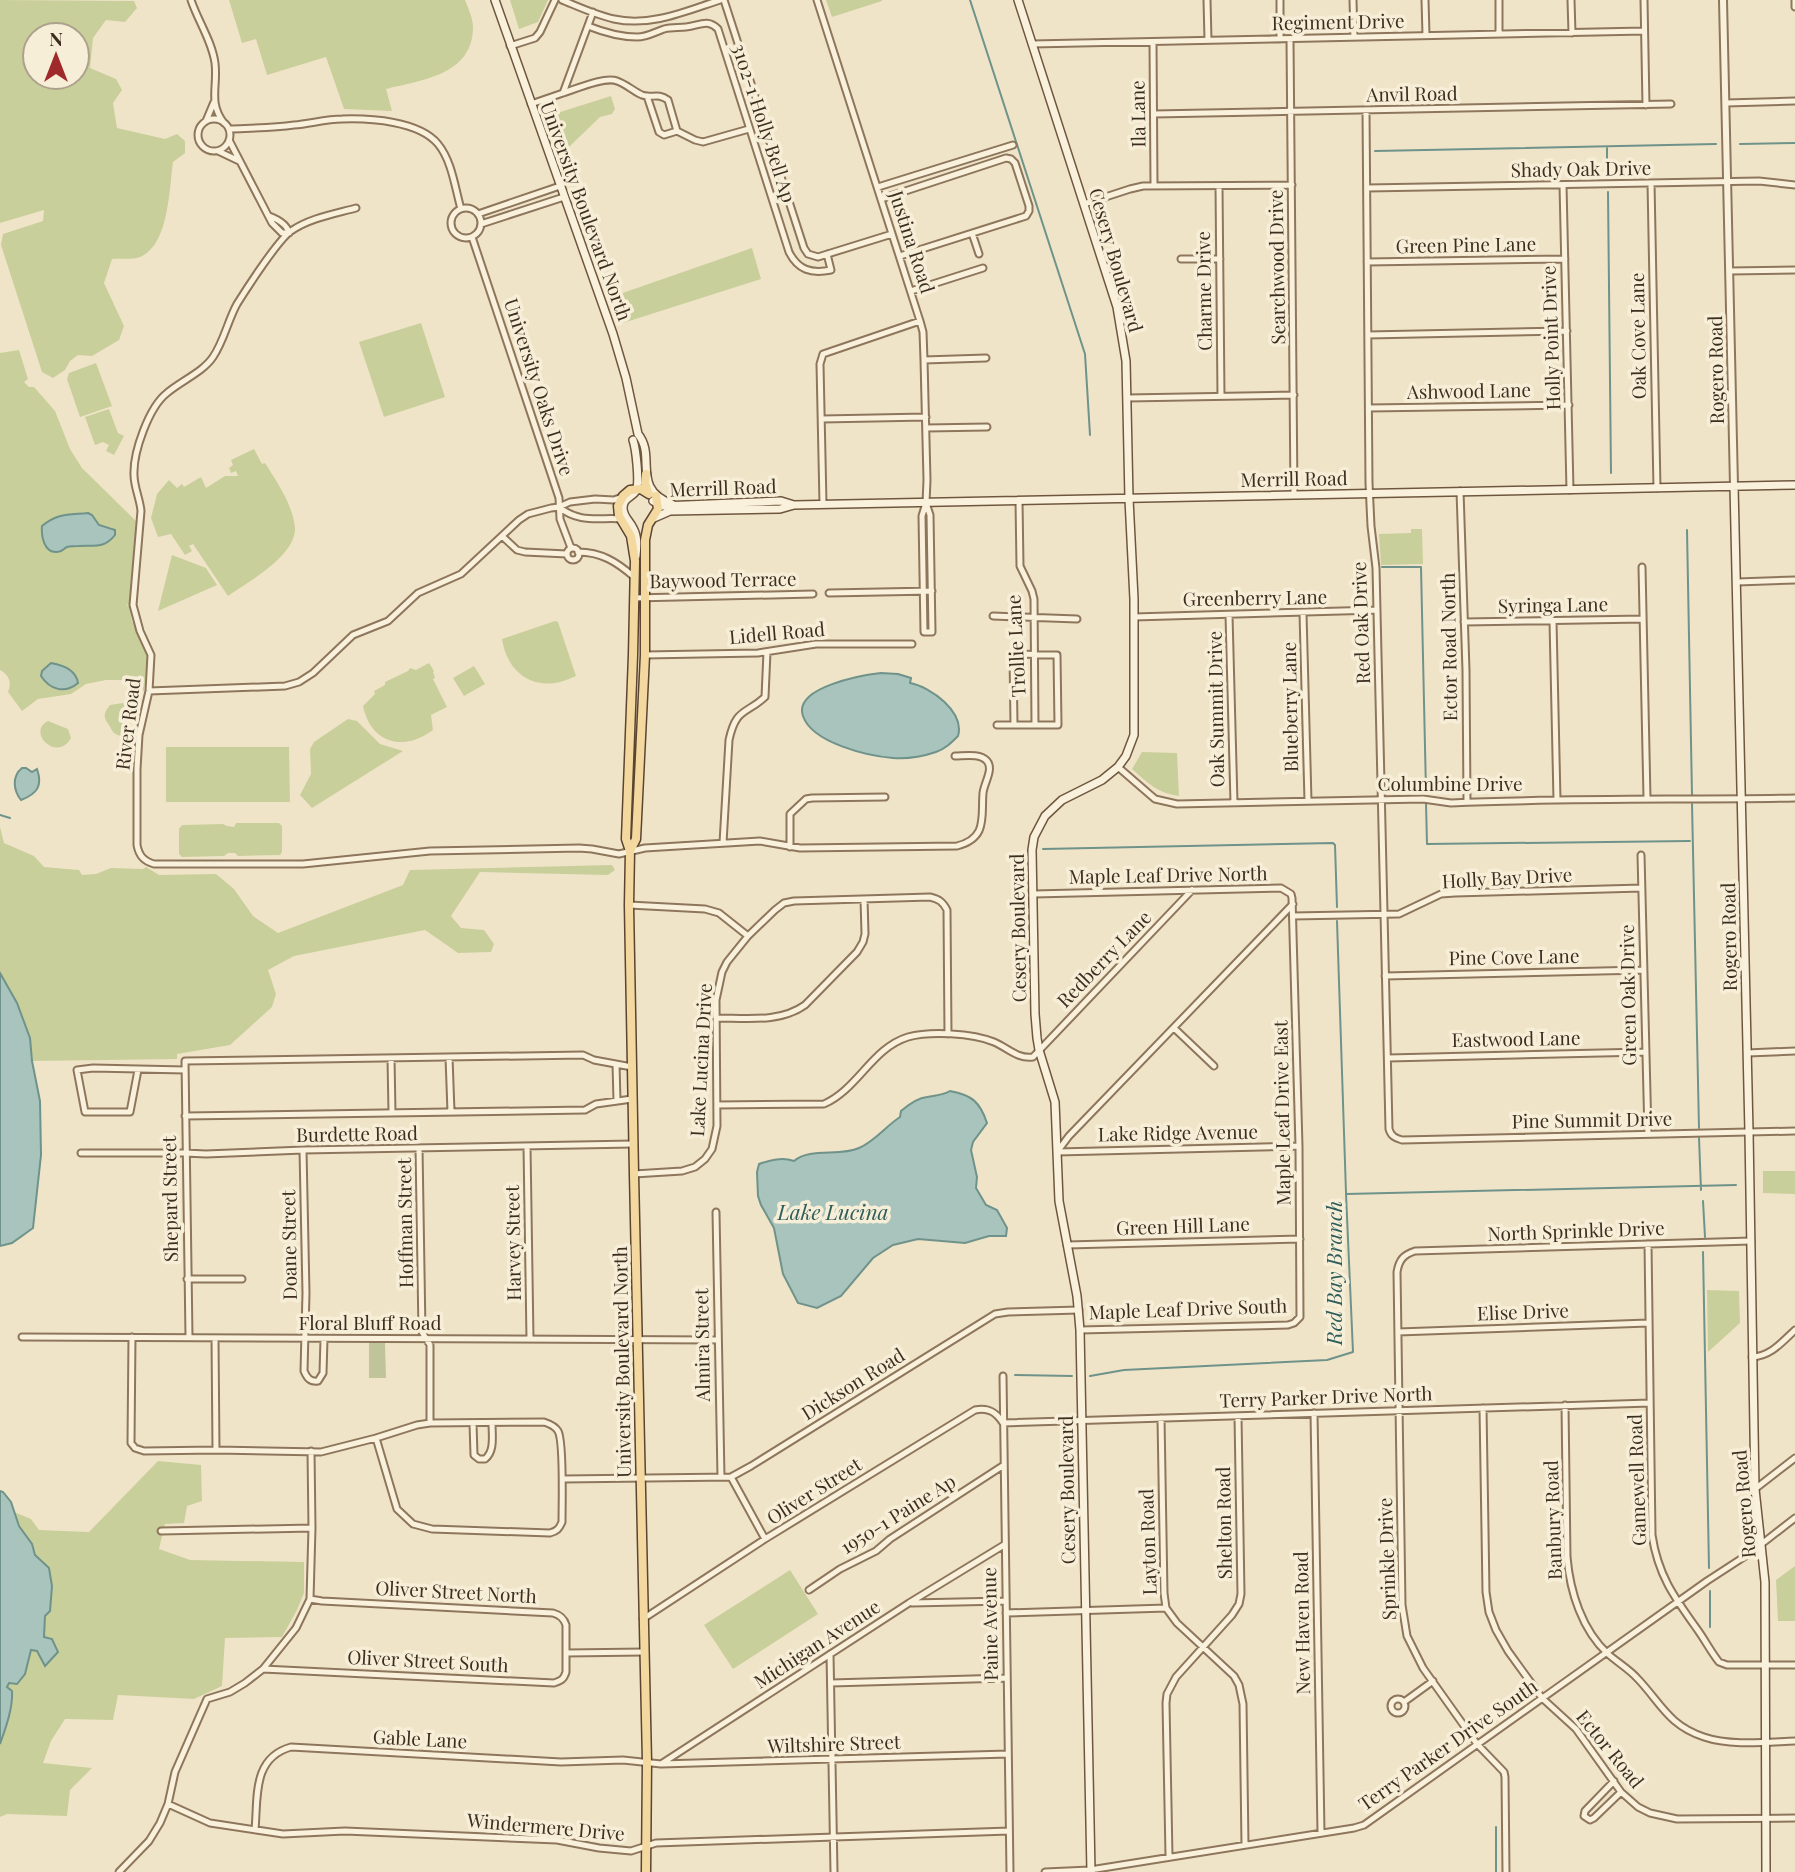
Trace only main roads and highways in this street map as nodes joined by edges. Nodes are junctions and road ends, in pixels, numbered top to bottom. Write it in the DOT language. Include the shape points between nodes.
graph roads {
  1 [pos="495,0"];
  2 [pos="1018,0"];
  3 [pos="635,437"];
  4 [pos="646,474"];
  5 [pos="1795,485"];
  6 [pos="1734,486"];
  7 [pos="629,492"];
  8 [pos="654,499"];
  9 [pos="1129,499"];
  10 [pos="794,505"];
  11 [pos="626,520"];
  12 [pos="649,522"];
  13 [pos="630,746"];
  14 [pos="641,747"];
  15 [pos="630,851"];
  16 [pos="1090,1871"];
  17 [pos="646,1872"];
  18 [pos="1766,1872"];
  1 -- 3 [label="main road, University Boulevard North" via="617,346"];
  2 -- 9 [label="main road, Cesery Boulevard" via="1120,321 1126,361"];
  3 -- 4 [label="main road, University Boulevard North" via="643,441"];
  3 -- 7 [label="main road"];
  4 -- 8 [label="main road" via="645,483"];
  5 -- 6 [label="main road, Merrill Road"];
  6 -- 9 [label="main road, Merrill Road"];
  6 -- 18 [label="main road, Rogero Road" via="1755,1489 1765,1582"];
  7 -- 8 [label="main road" via="643,490"];
  7 -- 11 [label="main road, University Boulevard North" via="618,506"];
  7 -- 11 [label="main road" via="634,493 623,505"];
  8 -- 10 [label="main road, Merrill Road" via="672,504 781,501"];
  8 -- 12 [label="main road"];
  9 -- 10 [label="main road, Merrill Road"];
  9 -- 16 [label="main road, Cesery Boulevard" via="1134,735 1118,767 1062,800 1045,816 1032,850 1035,1014 1039,1050 1055,1102 1059,1201 1079,1310"];
  10 -- 12 [label="main road, Merrill Road" via="668,512"];
  11 -- 12 [label="main road" via="636,525"];
  11 -- 13 [label="main road, University Boulevard North" via="635,561"];
  12 -- 14 [label="main road, University Boulevard North"];
  13 -- 14 [label="main road"];
  13 -- 15 [label="main road, University Boulevard North" via="626,839"];
  14 -- 15 [label="main road, University Boulevard North" via="636,839"];
  15 -- 17 [label="main road, University Boulevard North"];
}
